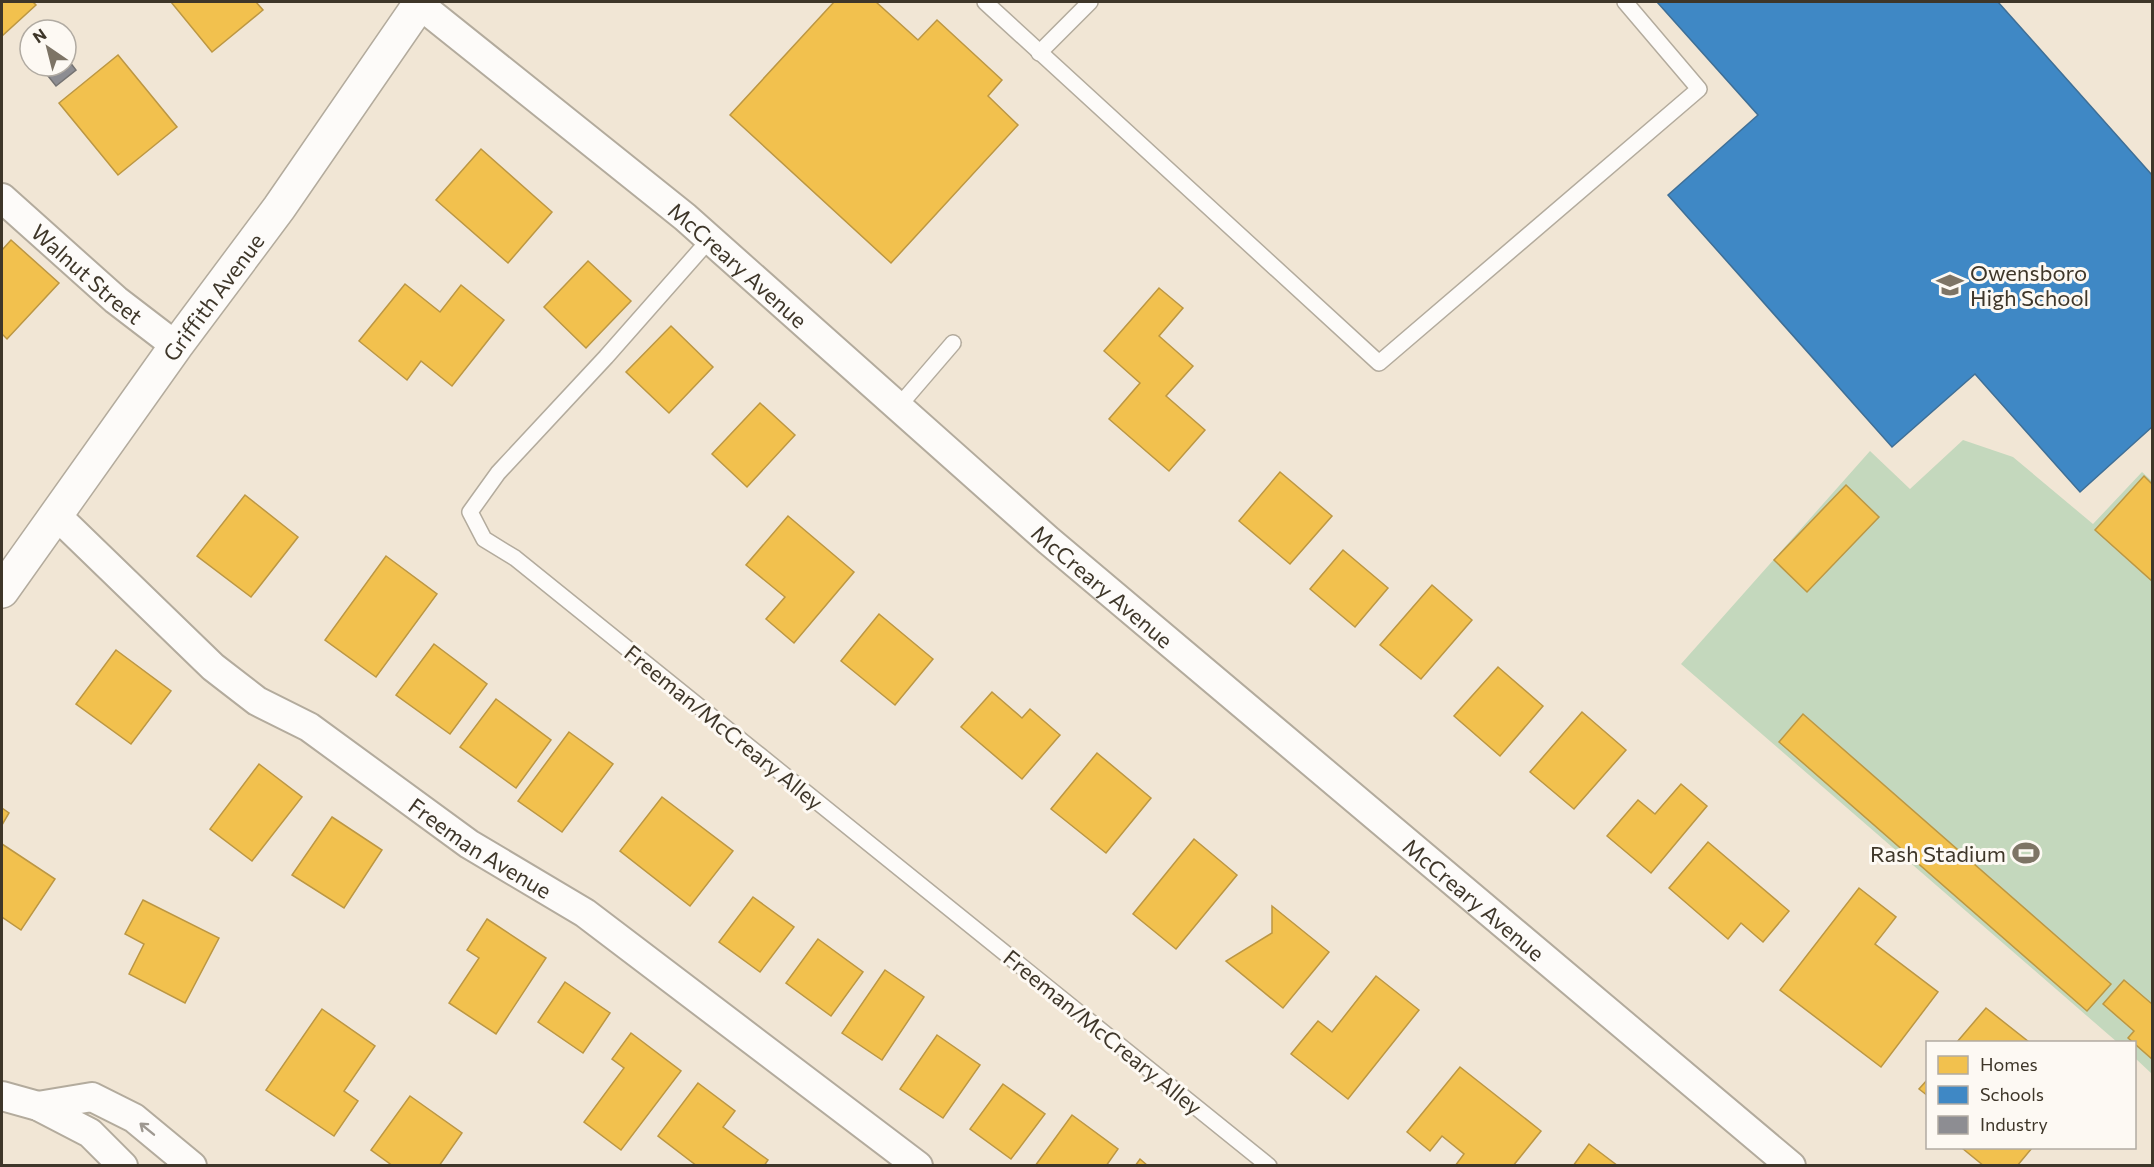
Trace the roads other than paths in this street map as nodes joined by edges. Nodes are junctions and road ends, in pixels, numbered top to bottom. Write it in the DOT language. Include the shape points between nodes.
graph roads {
  1 [pos="985,2"];
  2 [pos="1090,2"];
  3 [pos="1624,2"];
  4 [pos="420,3"];
  5 [pos="1039,53"];
  6 [pos="2,198"];
  7 [pos="710,239"];
  8 [pos="953,343"];
  9 [pos="176,346"];
  10 [pos="898,407"];
  11 [pos="56,515"];
  12 [pos="2,591"];
  13 [pos="2,1096"];
  14 [pos="38,1106"];
  15 [pos="123,1166"];
  16 [pos="192,1166"];
  17 [pos="918,1166"];
  18 [pos="1269,1166"];
  19 [pos="1791,1166"];
  1 -- 5 [label="lane"];
  2 -- 5 [label="lane"];
  3 -- 5 [label="lane" via="1699,89 1379,363"];
  4 -- 7 [label="street, McCreary Avenue"];
  4 -- 9 [label="street, Griffith Avenue" via="279,208"];
  6 -- 9 [label="street, Walnut Street" via="116,300"];
  7 -- 10 [label="street, McCreary Avenue"];
  7 -- 18 [label="lane, Freeman/McCreary Alley" via="498,473 470,512 484,538 515,558"];
  8 -- 10 [label="lane"];
  9 -- 11 [label="street, Griffith Avenue"];
  10 -- 19 [label="street, McCreary Avenue" via="1048,540"];
  11 -- 12 [label="street, Griffith Avenue"];
  11 -- 17 [label="street, Freeman Avenue" via="213,667 257,701 309,727 469,844 585,913"];
  13 -- 14 [label="street"];
  14 -- 15 [label="street" via="90,1133"];
  16 -- 14 [label="street, one-way" via="134,1118 92,1097"];
}
